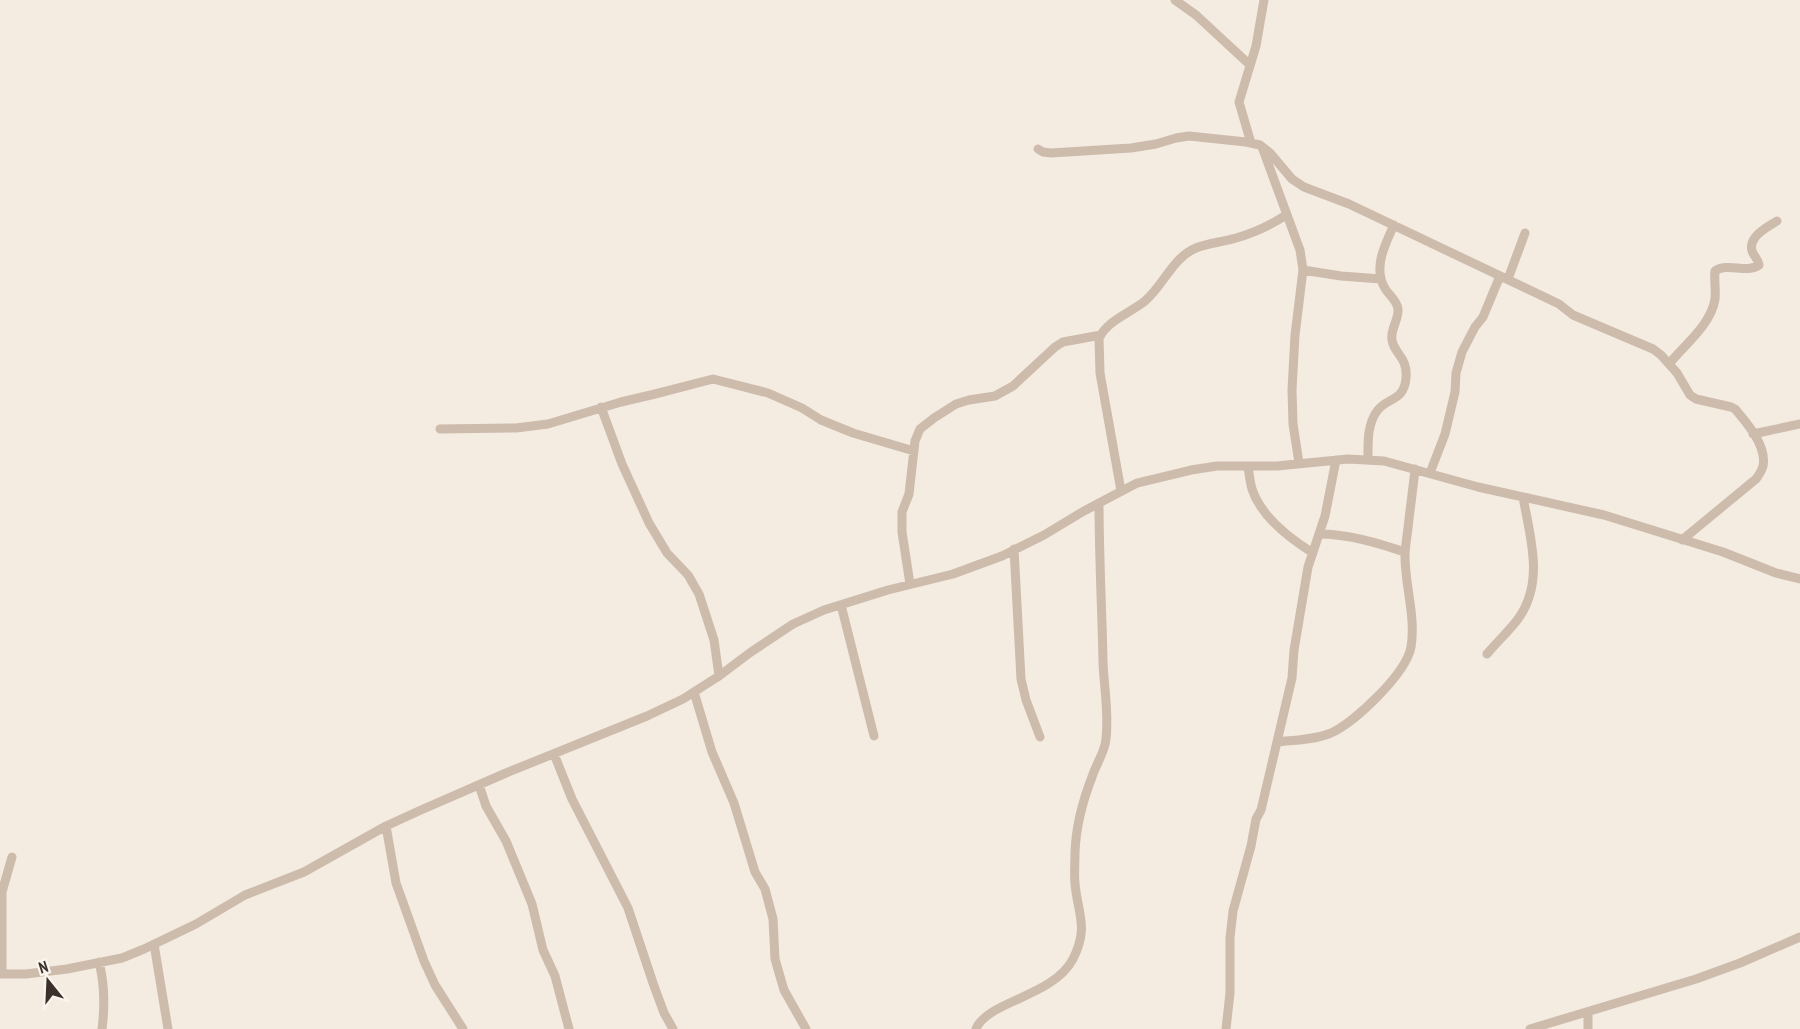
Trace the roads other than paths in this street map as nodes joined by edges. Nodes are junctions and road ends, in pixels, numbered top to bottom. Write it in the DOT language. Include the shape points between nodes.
graph roads {
  1 [pos="1175,0"];
  2 [pos="1264,0"];
  3 [pos="1250,65"];
  4 [pos="1251,143"];
  5 [pos="1262,147"];
  6 [pos="1038,149"];
  7 [pos="1286,215"];
  8 [pos="1777,221"];
  9 [pos="1394,225"];
  10 [pos="1525,233"];
  11 [pos="1303,270"];
  12 [pos="1504,277"];
  13 [pos="1381,279"];
  14 [pos="1101,335"];
  15 [pos="1670,364"];
  16 [pos="601,407"];
  17 [pos="1800,424"];
  18 [pos="440,429"];
  19 [pos="1753,434"];
  20 [pos="914,451"];
  21 [pos="1368,459"];
  22 [pos="1336,460"];
  23 [pos="1299,464"];
  24 [pos="1248,466"];
  25 [pos="1415,469"];
  26 [pos="1430,473"];
  27 [pos="1121,491"];
  28 [pos="1522,497"];
  29 [pos="1099,503"];
  30 [pos="1319,534"];
  31 [pos="1682,540"];
  32 [pos="1014,549"];
  33 [pos="1405,552"];
  34 [pos="1313,553"];
  35 [pos="1800,579"];
  36 [pos="910,585"];
  37 [pos="841,604"];
  38 [pos="1487,654"];
  39 [pos="719,676"];
  40 [pos="694,692"];
  41 [pos="874,736"];
  42 [pos="1040,737"];
  43 [pos="1277,742"];
  44 [pos="554,754"];
  45 [pos="479,785"];
  46 [pos="386,826"];
  47 [pos="12,857"];
  48 [pos="1800,937"];
  49 [pos="154,944"];
  50 [pos="99,962"];
  51 [pos="1,974"];
  52 [pos="1588,1012"];
  53 [pos="102,1029"];
  54 [pos="168,1029"];
  55 [pos="463,1029"];
  56 [pos="569,1029"];
  57 [pos="674,1029"];
  58 [pos="806,1029"];
  59 [pos="976,1029"];
  60 [pos="1226,1029"];
  61 [pos="1530,1029"];
  62 [pos="1588,1029"];
  1 -- 3 [label="street"];
  2 -- 3 [label="street"];
  3 -- 4 [label="street" via="1239,102"];
  4 -- 5 [label="street"];
  4 -- 6 [label="street" via="1189,136 1102,151 1051,153"];
  5 -- 7 [label="street"];
  5 -- 9 [label="street" via="1304,187"];
  7 -- 11 [label="street" via="1300,250"];
  7 -- 14 [label="street" via="1273,224 1196,248 1181,257 1146,300 1114,321"];
  8 -- 15 [label="street" via="1756,236 1752,244 1759,265 1715,271 1711,312"];
  9 -- 12 [label="street"];
  9 -- 13 [label="street" via="1381,259"];
  10 -- 12 [label="street"];
  11 -- 13 [label="street"];
  11 -- 23 [label="street" via="1292,390"];
  12 -- 15 [label="street" via="1573,315 1653,349"];
  12 -- 26 [label="street" via="1462,352 1445,434"];
  13 -- 21 [label="street" via="1397,303 1392,341 1404,360 1406,379 1397,398 1378,408 1370,424"];
  14 -- 20 [label="street" via="1064,342 1013,386 995,396 956,404 921,429"];
  14 -- 27 [label="street" via="1100,373"];
  15 -- 19 [label="street" via="1690,395 1731,407"];
  16 -- 18 [label="street" via="548,424"];
  16 -- 20 [label="street" via="712,378 768,393 853,433"];
  16 -- 39 [label="street" via="650,523 667,553 688,575 699,594 714,640"];
  17 -- 19 [label="street"];
  19 -- 31 [label="street" via="1763,456 1763,467 1756,479"];
  20 -- 36 [label="street" via="909,494 902,512"];
  21 -- 22 [label="street"];
  21 -- 25 [label="street"];
  22 -- 23 [label="street"];
  22 -- 30 [label="street"];
  23 -- 24 [label="street"];
  24 -- 27 [label="street" via="1191,470 1137,483"];
  24 -- 34 [label="street" via="1252,488 1264,511 1287,535"];
  25 -- 26 [label="street"];
  25 -- 33 [label="street"];
  26 -- 28 [label="street"];
  27 -- 29 [label="street"];
  28 -- 31 [label="street" via="1604,515"];
  28 -- 38 [label="street" via="1535,570 1531,593 1519,618"];
  29 -- 32 [label="street"];
  29 -- 59 [label="street" via="1108,716 1106,742 1080,815 1075,850 1075,885 1082,923 1078,946 1059,977 991,1013 978,1022"];
  30 -- 33 [label="street" via="1359,538"];
  30 -- 34 [label="street"];
  31 -- 35 [label="street"];
  32 -- 36 [label="street" via="953,574"];
  32 -- 42 [label="street" via="1021,679"];
  33 -- 43 [label="street" via="1412,626 1407,658 1372,704 1331,733"];
  34 -- 43 [label="street"];
  36 -- 37 [label="street"];
  37 -- 39 [label="street" via="793,624"];
  37 -- 41 [label="street"];
  39 -- 40 [label="street"];
  40 -- 44 [label="street" via="647,717"];
  40 -- 58 [label="street" via="755,872 765,889 773,919 775,959 784,990"];
  43 -- 60 [label="street" via="1233,911"];
  44 -- 45 [label="street"];
  44 -- 57 [label="street" via="572,799 627,908 664,1013"];
  45 -- 46 [label="street"];
  45 -- 56 [label="street" via="527,890"];
  46 -- 49 [label="street" via="303,872 245,895"];
  46 -- 55 [label="street" via="396,884 424,961"];
  47 -- 51 [label="street" via="2,892"];
  48 -- 52 [label="street" via="1696,979"];
  49 -- 50 [label="street"];
  49 -- 54 [label="street"];
  50 -- 51 [label="street" via="26,974"];
  50 -- 53 [label="street" via="104,982"];
  52 -- 61 [label="street"];
  52 -- 62 [label="street"];
}
